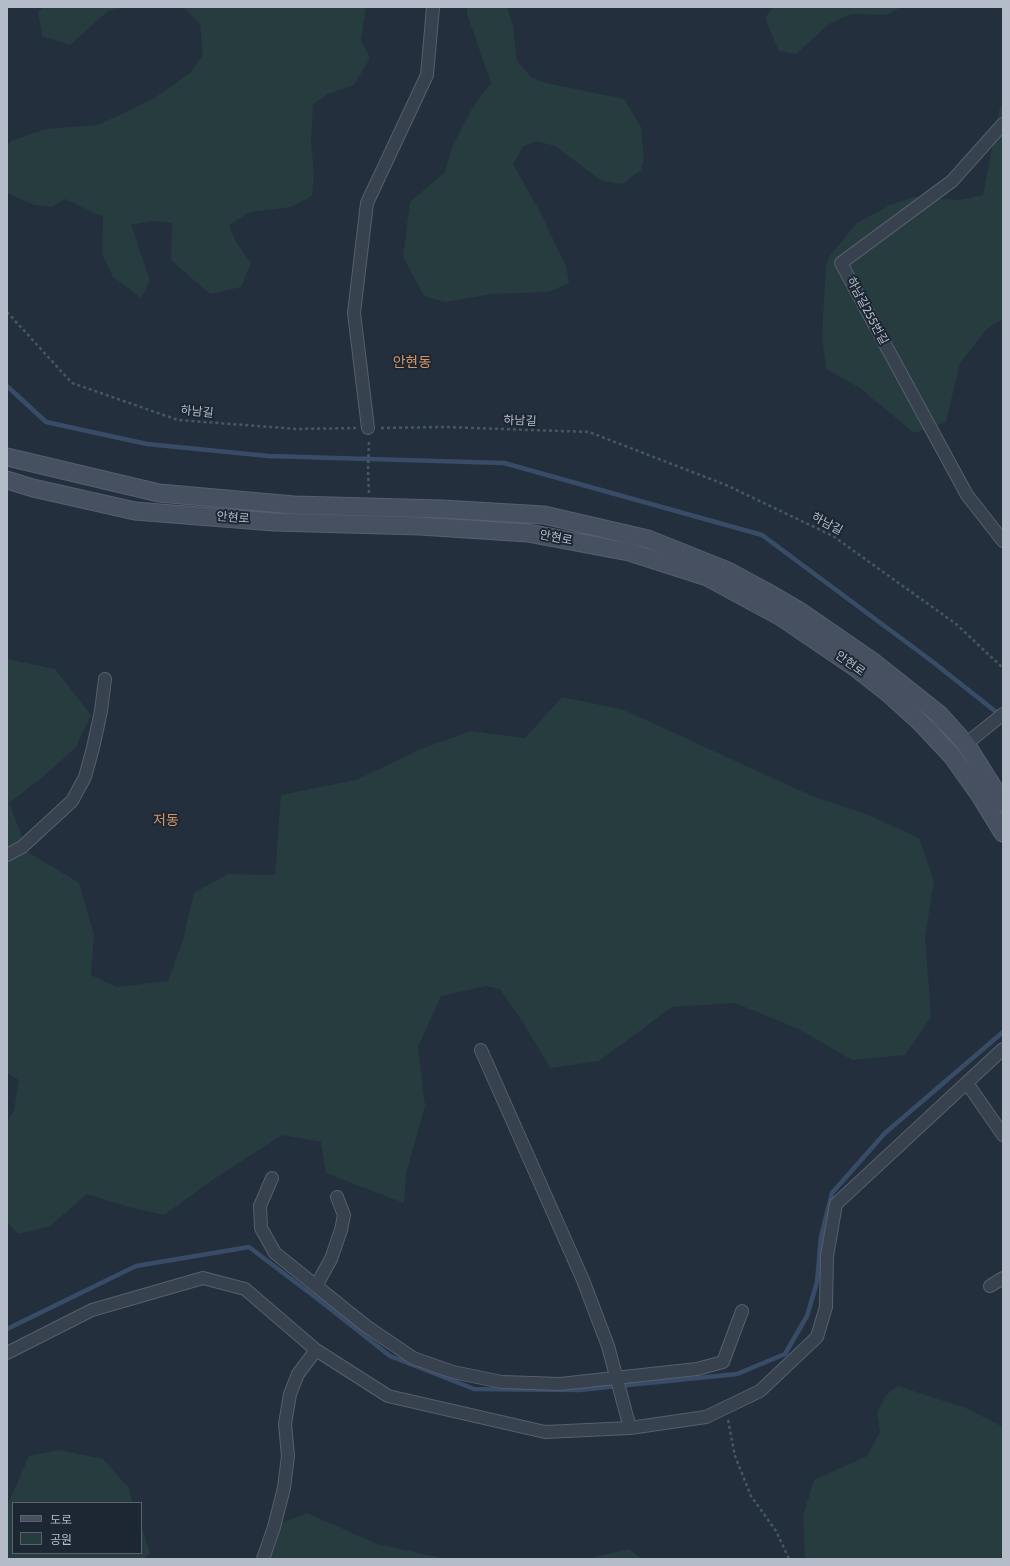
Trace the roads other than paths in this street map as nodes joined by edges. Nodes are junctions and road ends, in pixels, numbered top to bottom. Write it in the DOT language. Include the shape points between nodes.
graph roads {
  1 [pos="432,7"];
  2 [pos="1003,124"];
  3 [pos="369,430"];
  4 [pos="7,457"];
  5 [pos="7,480"];
  6 [pos="1003,541"];
  7 [pos="105,679"];
  8 [pos="1003,714"];
  9 [pos="966,744"];
  10 [pos="952,756"];
  11 [pos="1003,803"];
  12 [pos="1003,833"];
  13 [pos="7,855"];
  14 [pos="1003,1049"];
  15 [pos="481,1050"];
  16 [pos="967,1083"];
  17 [pos="1003,1135"];
  18 [pos="272,1178"];
  19 [pos="337,1197"];
  20 [pos="1003,1278"];
  21 [pos="316,1286"];
  22 [pos="990,1286"];
  23 [pos="742,1311"];
  24 [pos="316,1350"];
  25 [pos="7,1353"];
  26 [pos="619,1384"];
  27 [pos="630,1428"];
  28 [pos="263,1559"];
  1 -- 3 [label="street" via="427,74 366,203 354,313"];
  2 -- 6 [label="street, 하남길255번길" via="952,181 841,263 967,495"];
  4 -- 9 [label="street, 안현로" via="159,493 294,505 442,508 544,515 648,539 713,565 801,612 872,661 940,715"];
  5 -- 10 [label="street, 안현로" via="135,511 274,522 420,526 528,533 629,552 708,577 780,617 856,668 888,693"];
  7 -- 13 [label="street" via="101,711 87,770 72,801 22,847"];
  8 -- 9 [label="street"];
  9 -- 10 [label="street"];
  9 -- 11 [label="street, 안현로"];
  10 -- 12 [label="street, 안현로"];
  14 -- 16 [label="street"];
  15 -- 26 [label="street" via="583,1280"];
  16 -- 17 [label="street"];
  16 -- 27 [label="street" via="836,1204 827,1256 826,1307 817,1338 760,1391 725,1408 706,1417"];
  18 -- 21 [label="street" via="260,1206 261,1228 276,1253"];
  19 -- 21 [label="street" via="344,1215 341,1230 331,1259"];
  20 -- 22 [label="street"];
  21 -- 26 [label="street" via="366,1326 413,1358 453,1372 502,1382"];
  23 -- 26 [label="street" via="724,1362"];
  24 -- 25 [label="street" via="245,1289 203,1278 92,1310"];
  24 -- 27 [label="street" via="388,1396 545,1432"];
  24 -- 28 [label="street" via="298,1374 290,1394 285,1424 288,1456 284,1488"];
  26 -- 27 [label="street"];
}
